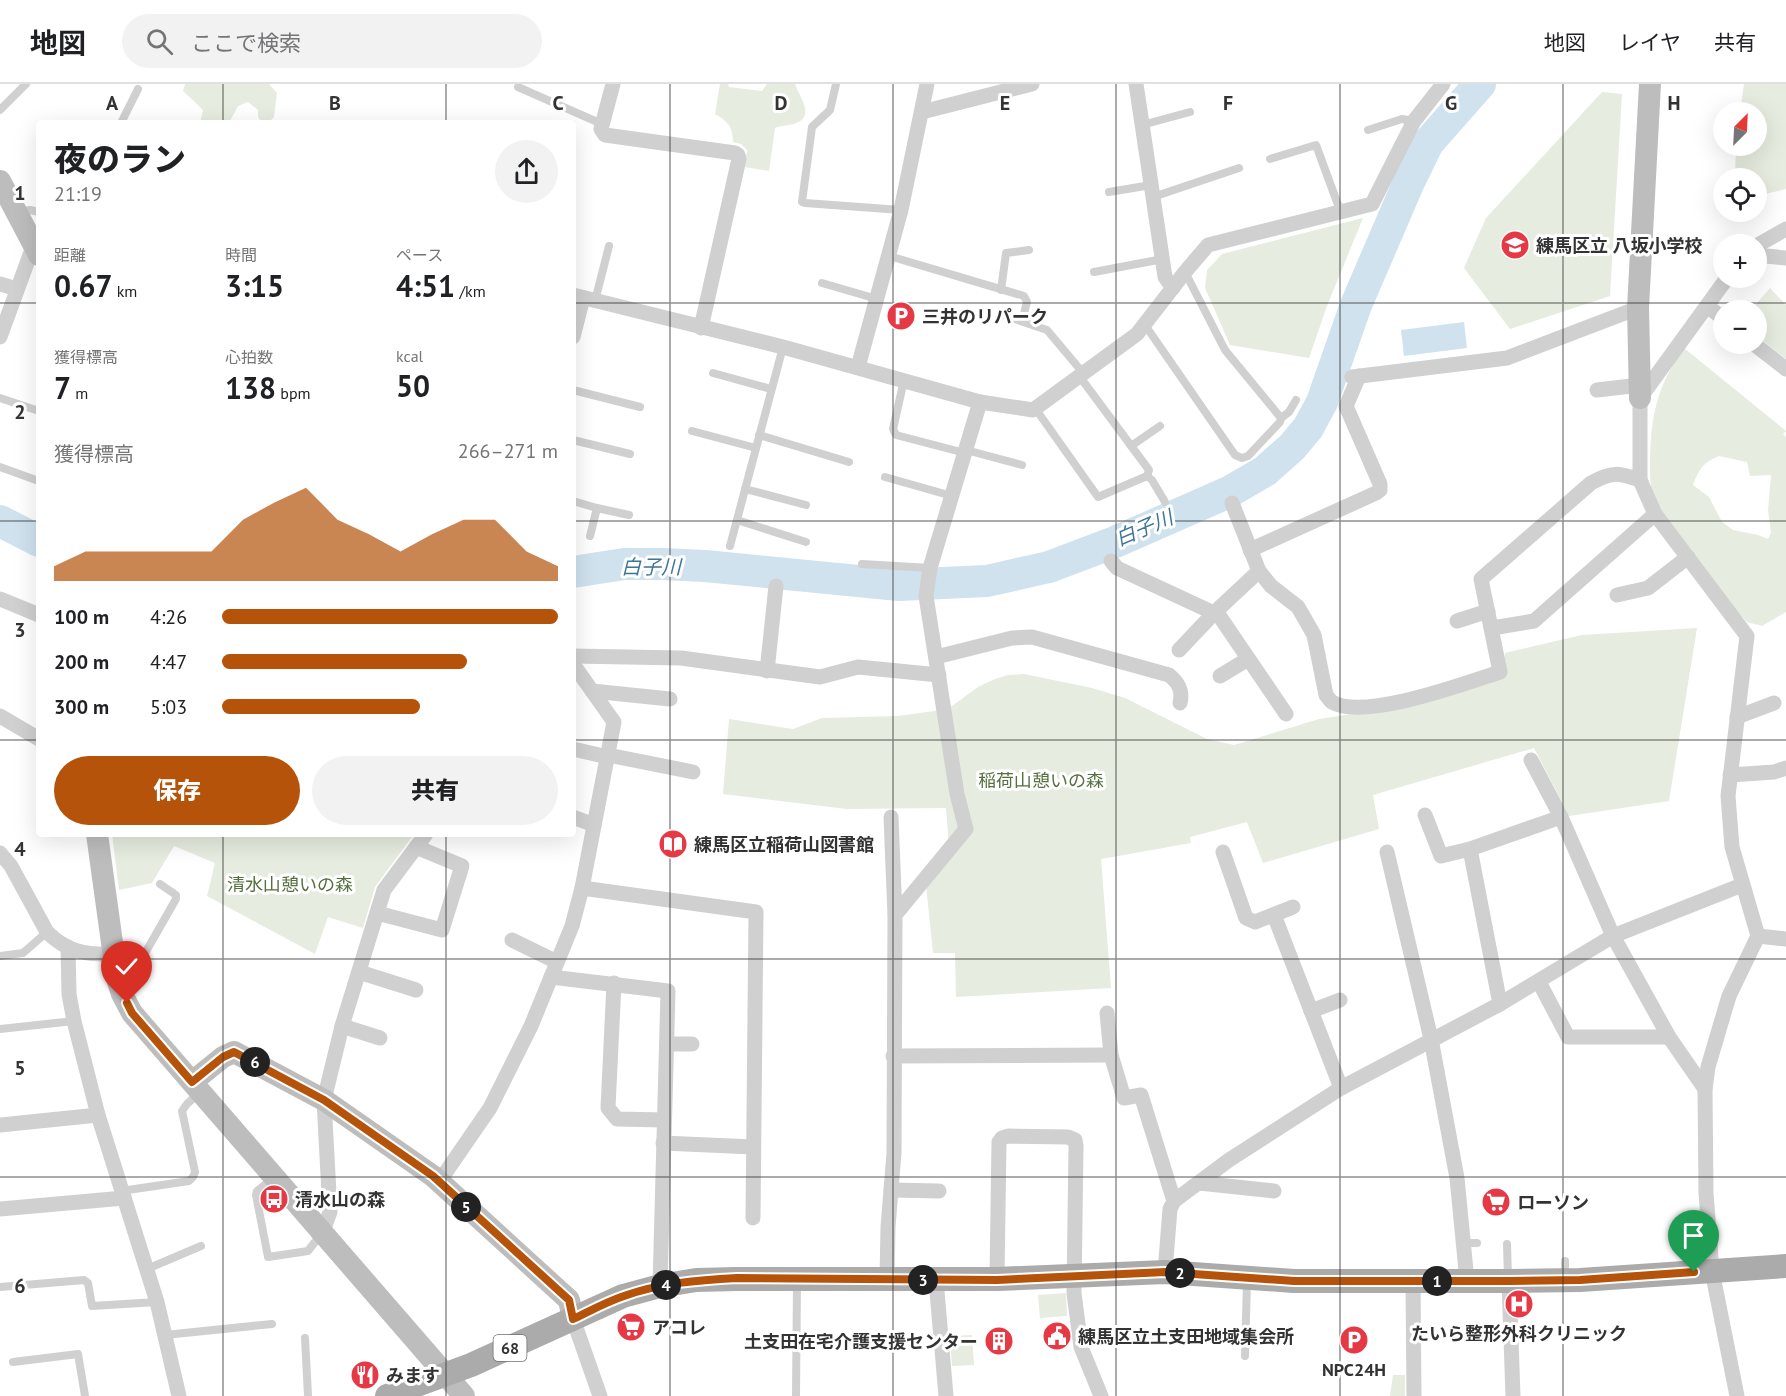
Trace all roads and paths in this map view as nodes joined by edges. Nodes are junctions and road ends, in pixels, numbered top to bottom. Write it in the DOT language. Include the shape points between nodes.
graph roads {
  1 [pos="26,84"];
  2 [pos="613,84"];
  3 [pos="836,84"];
  4 [pos="927,84"];
  5 [pos="1032,84"];
  6 [pos="1136,84"];
  7 [pos="1443,84"];
  8 [pos="1650,84"];
  9 [pos="518,87"];
  10 [pos="138,89"];
  11 [pos="0,110"];
  12 [pos="1190,111"];
  13 [pos="922,112"];
  14 [pos="124,120"];
  15 [pos="1414,121"];
  16 [pos="602,124"];
  17 [pos="1142,125"];
  18 [pos="1368,130"];
  19 [pos="1270,159"];
  20 [pos="1239,168"];
  21 [pos="0,181"];
  22 [pos="1152,191"];
  23 [pos="1109,192"];
  24 [pos="901,210"];
  25 [pos="28,212"];
  26 [pos="1341,213"];
  27 [pos="1786,229"];
  28 [pos="1767,240"];
  29 [pos="609,246"];
  30 [pos="36,250"];
  31 [pos="1029,250"];
  32 [pos="888,256"];
  33 [pos="1767,256"];
  34 [pos="1786,258"];
  35 [pos="1163,259"];
  36 [pos="1094,272"];
  37 [pos="1185,272"];
  38 [pos="822,283"];
  39 [pos="0,284"];
  40 [pos="1173,288"];
  41 [pos="1720,288"];
  42 [pos="17,289"];
  43 [pos="1001,290"];
  44 [pos="584,298"];
  45 [pos="877,299"];
  46 [pos="1707,306"];
  47 [pos="1638,308"];
  48 [pos="1713,311"];
  49 [pos="1003,315"];
  50 [pos="1022,321"];
  51 [pos="1145,325"];
  52 [pos="576,326"];
  53 [pos="701,328"];
  54 [pos="0,337"];
  55 [pos="783,347"];
  56 [pos="1767,354"];
  57 [pos="858,367"];
  58 [pos="1786,369"];
  59 [pos="713,373"];
  60 [pos="1082,376"];
  61 [pos="904,380"];
  62 [pos="771,389"];
  63 [pos="1597,390"];
  64 [pos="576,391"];
  65 [pos="1640,391"];
  66 [pos="0,398"];
  67 [pos="1296,400"];
  68 [pos="980,402"];
  69 [pos="640,407"];
  70 [pos="1035,408"];
  71 [pos="36,410"];
  72 [pos="1281,418"];
  73 [pos="1160,426"];
  74 [pos="692,431"];
  75 [pos="759,435"];
  76 [pos="576,441"];
  77 [pos="1131,446"];
  78 [pos="756,448"];
  79 [pos="965,452"];
  80 [pos="630,454"];
  81 [pos="849,462"];
  82 [pos="1022,465"];
  83 [pos="0,467"];
  84 [pos="1147,476"];
  85 [pos="885,477"];
  86 [pos="36,480"];
  87 [pos="1640,480"];
  88 [pos="745,489"];
  89 [pos="952,496"];
  90 [pos="576,502"];
  91 [pos="1166,502"];
  92 [pos="1232,503"];
  93 [pos="806,505"];
  94 [pos="597,508"];
  95 [pos="1655,514"];
  96 [pos="629,515"];
  97 [pos="737,520"];
  98 [pos="590,536"];
  99 [pos="806,542"];
  100 [pos="730,546"];
  101 [pos="1250,550"];
  102 [pos="1688,557"];
  103 [pos="1111,561"];
  104 [pos="862,564"];
  105 [pos="930,569"];
  106 [pos="1259,571"];
  107 [pos="776,586"];
  108 [pos="1617,595"];
  109 [pos="0,599"];
  110 [pos="1488,611"];
  111 [pos="1215,612"];
  112 [pos="36,614"];
  113 [pos="1457,621"];
  114 [pos="1492,628"];
  115 [pos="1179,650"];
  116 [pos="576,656"];
  117 [pos="936,657"];
  118 [pos="1248,659"];
  119 [pos="576,668"];
  120 [pos="767,671"];
  121 [pos="939,675"];
  122 [pos="1220,676"];
  123 [pos="592,691"];
  124 [pos="670,699"];
  125 [pos="1179,703"];
  126 [pos="1774,703"];
  127 [pos="1286,714"];
  128 [pos="0,716"];
  129 [pos="1737,717"];
  130 [pos="36,737"];
  131 [pos="576,749"];
  132 [pos="608,756"];
  133 [pos="1531,760"];
  134 [pos="1786,768"];
  135 [pos="693,772"];
  136 [pos="1730,775"];
  137 [pos="1425,815"];
  138 [pos="891,817"];
  139 [pos="1561,817"];
  140 [pos="576,818"];
  141 [pos="594,825"];
  142 [pos="97,837"];
  143 [pos="424,837"];
  144 [pos="416,847"];
  145 [pos="1470,849"];
  146 [pos="1223,852"];
  147 [pos="1387,852"];
  148 [pos="0,853"];
  149 [pos="160,884"];
  150 [pos="1742,885"];
  151 [pos="582,888"];
  152 [pos="1293,907"];
  153 [pos="376,913"];
  154 [pos="895,915"];
  155 [pos="1274,915"];
  156 [pos="47,932"];
  157 [pos="1613,936"];
  158 [pos="1758,936"];
  159 [pos="1786,939"];
  160 [pos="512,940"];
  161 [pos="68,947"];
  162 [pos="113,954"];
  163 [pos="0,956"];
  164 [pos="554,969"];
  165 [pos="359,972"];
  166 [pos="1539,982"];
  167 [pos="614,983"];
  168 [pos="416,990"];
  169 [pos="122,994"];
  170 [pos="1340,1000"];
  171 [pos="1500,1004"];
  172 [pos="1311,1011"];
  173 [pos="1107,1013"];
  174 [pos="74,1021"];
  175 [pos="342,1026"];
  176 [pos="0,1029"];
  177 [pos="1669,1037"];
  178 [pos="380,1038"];
  179 [pos="1431,1039"];
  180 [pos="666,1044"];
  181 [pos="692,1044"];
  182 [pos="1111,1054"];
  183 [pos="893,1056"];
  184 [pos="196,1087"];
  185 [pos="1341,1088"];
  186 [pos="1705,1089"];
  187 [pos="324,1100"];
  188 [pos="98,1114"];
  189 [pos="664,1120"];
  190 [pos="0,1125"];
  191 [pos="663,1143"];
  192 [pos="753,1147"];
  193 [pos="274,1177"];
  194 [pos="439,1182"];
  195 [pos="1199,1183"];
  196 [pos="891,1190"];
  197 [pos="939,1191"];
  198 [pos="1275,1191"];
  199 [pos="122,1194"];
  200 [pos="1174,1201"];
  201 [pos="0,1209"];
  202 [pos="753,1218"];
  203 [pos="323,1232"];
  204 [pos="1507,1244"];
  205 [pos="201,1246"];
  206 [pos="1786,1266"];
  207 [pos="147,1269"];
  208 [pos="1712,1270"];
  209 [pos="1165,1272"];
  210 [pos="1074,1277"];
  211 [pos="1247,1278"];
  212 [pos="797,1279"];
  213 [pos="886,1280"];
  214 [pos="936,1280"];
  215 [pos="997,1280"];
  216 [pos="1413,1281"];
  217 [pos="1467,1281"];
  218 [pos="1509,1281"];
  219 [pos="660,1286"];
  220 [pos="0,1287"];
  221 [pos="158,1302"];
  222 [pos="573,1319"];
  223 [pos="273,1324"];
  224 [pos="165,1335"];
  225 [pos="305,1338"];
  226 [pos="1245,1356"];
  227 [pos="13,1362"];
  228 [pos="446,1375"];
  229 [pos="85,1396"];
  230 [pos="179,1396"];
  231 [pos="308,1396"];
  232 [pos="387,1396"];
  233 [pos="464,1396"];
  234 [pos="600,1396"];
  235 [pos="796,1396"];
  236 [pos="946,1396"];
  237 [pos="1101,1396"];
  238 [pos="1414,1396"];
  239 [pos="1513,1396"];
  240 [pos="1737,1396"];
  1 -- 11 [label="lane"];
  2 -- 16 [label="street"];
  3 -- 24 [label="lane" via="830,110 811,130 802,202"];
  4 -- 13 [label="street"];
  5 -- 13 [label="street"];
  6 -- 17 [label="street"];
  7 -- 15 [label="street"];
  8 -- 47 [label="main road"];
  9 -- 16 [label="lane"];
  10 -- 14 [label="lane"];
  12 -- 17 [label="lane"];
  13 -- 24 [label="street"];
  15 -- 18 [label="lane" via="1402,119"];
  15 -- 26 [label="street" via="1372,204"];
  16 -- 53 [label="street" via="605,135 738,155"];
  17 -- 22 [label="street"];
  19 -- 26 [label="lane" via="1316,145"];
  20 -- 22 [label="lane"];
  21 -- 25 [label="main road"];
  22 -- 23 [label="lane"];
  22 -- 35 [label="street"];
  24 -- 32 [label="street"];
  25 -- 30 [label="main road"];
  26 -- 37 [label="street" via="1211,244"];
  27 -- 28 [label="street"];
  29 -- 44 [label="lane"];
  30 -- 42 [label="street"];
  31 -- 43 [label="lane" via="1006,253"];
  32 -- 43 [label="lane"];
  32 -- 45 [label="street"];
  33 -- 34 [label="street"];
  35 -- 36 [label="lane"];
  35 -- 40 [label="street" via="1166,281"];
  37 -- 40 [label="street"];
  37 -- 72 [label="lane" via="1225,350"];
  38 -- 45 [label="lane"];
  39 -- 42 [label="street"];
  40 -- 51 [label="street"];
  41 -- 46 [label="street"];
  42 -- 54 [label="street"];
  43 -- 50 [label="lane" via="1026,298"];
  44 -- 52 [label="street"];
  44 -- 53 [label="street"];
  45 -- 57 [label="street"];
  46 -- 48 [label="street"];
  46 -- 65 [label="street"];
  47 -- 65 [label="main road"];
  47 -- 101 [label="street" via="1507,358 1355,376 1346,406 1380,490"];
  49 -- 50 [label="lane"];
  50 -- 60 [label="lane" via="1047,330"];
  51 -- 60 [label="street"];
  51 -- 72 [label="lane" via="1235,455 1248,456"];
  53 -- 55 [label="street"];
  55 -- 57 [label="street"];
  55 -- 62 [label="lane"];
  56 -- 58 [label="street"];
  57 -- 61 [label="street"];
  59 -- 62 [label="lane"];
  60 -- 70 [label="street"];
  60 -- 77 [label="lane"];
  61 -- 68 [label="street"];
  61 -- 79 [label="lane" via="893,429 896,435"];
  62 -- 75 [label="lane"];
  63 -- 65 [label="street"];
  64 -- 69 [label="lane"];
  65 -- 87 [label="street"];
  66 -- 71 [label="lane"];
  67 -- 72 [label="lane"];
  68 -- 70 [label="street"];
  68 -- 79 [label="street"];
  70 -- 84 [label="lane" via="1098,497"];
  73 -- 77 [label="lane"];
  74 -- 78 [label="lane"];
  75 -- 78 [label="lane"];
  75 -- 81 [label="lane"];
  76 -- 80 [label="lane"];
  77 -- 84 [label="lane" via="1149,470"];
  78 -- 88 [label="lane"];
  79 -- 82 [label="lane"];
  79 -- 89 [label="street"];
  83 -- 86 [label="lane"];
  84 -- 91 [label="lane"];
  85 -- 89 [label="lane"];
  87 -- 95 [label="street"];
  87 -- 110 [label="street" via="1606,474 1583,490 1481,579"];
  88 -- 93 [label="lane"];
  88 -- 97 [label="lane"];
  89 -- 105 [label="street"];
  90 -- 94 [label="lane"];
  92 -- 101 [label="street"];
  94 -- 96 [label="lane"];
  94 -- 98 [label="lane"];
  95 -- 102 [label="street"];
  95 -- 114 [label="street" via="1534,621"];
  97 -- 99 [label="lane"];
  97 -- 100 [label="lane"];
  101 -- 106 [label="street"];
  102 -- 108 [label="street" via="1648,588"];
  102 -- 129 [label="street" via="1747,636"];
  103 -- 111 [label="street" via="1117,568"];
  104 -- 105 [label="lane"];
  105 -- 117 [label="street" via="926,596"];
  106 -- 111 [label="street"];
  106 -- 114 [label="street" via="1298,607 1314,635 1326,695 1332,702 1354,707 1414,700 1500,672"];
  107 -- 120 [label="street"];
  109 -- 112 [label="street"];
  110 -- 113 [label="street"];
  110 -- 114 [label="street"];
  111 -- 115 [label="street"];
  111 -- 118 [label="street"];
  116 -- 120 [label="street" via="681,658"];
  117 -- 121 [label="street"];
  117 -- 125 [label="street" via="1012,638 1032,637 1169,675 1181,690"];
  118 -- 122 [label="street"];
  118 -- 127 [label="street"];
  119 -- 123 [label="street"];
  120 -- 121 [label="street" via="820,677 858,667"];
  121 -- 154 [label="street" via="966,829"];
  123 -- 124 [label="street"];
  123 -- 132 [label="street" via="614,722"];
  126 -- 129 [label="street"];
  128 -- 130 [label="street"];
  129 -- 136 [label="street"];
  131 -- 132 [label="street"];
  132 -- 135 [label="street"];
  132 -- 141 [label="street"];
  133 -- 139 [label="street"];
  134 -- 136 [label="street"];
  136 -- 150 [label="street" via="1732,847"];
  137 -- 145 [label="street" via="1441,856"];
  138 -- 154 [label="street"];
  139 -- 145 [label="street"];
  139 -- 157 [label="street"];
  140 -- 141 [label="street"];
  141 -- 151 [label="street"];
  142 -- 162 [label="main road"];
  143 -- 144 [label="street"];
  144 -- 153 [label="street" via="384,890"];
  144 -- 153 [label="street" via="462,866 442,930"];
  145 -- 171 [label="street"];
  146 -- 155 [label="street" via="1246,918 1256,922"];
  147 -- 179 [label="street"];
  148 -- 156 [label="street"];
  149 -- 169 [label="lane" via="174,892 176,899"];
  150 -- 157 [label="street"];
  150 -- 158 [label="street"];
  151 -- 164 [label="street" via="572,927"];
  151 -- 192 [label="street" via="756,912"];
  152 -- 155 [label="street"];
  153 -- 165 [label="street"];
  154 -- 183 [label="street"];
  155 -- 172 [label="street"];
  156 -- 161 [label="street"];
  156 -- 163 [label="lane" via="23,953"];
  157 -- 166 [label="street"];
  157 -- 177 [label="street"];
  158 -- 159 [label="street"];
  158 -- 186 [label="street" via="1729,996"];
  160 -- 164 [label="street"];
  161 -- 162 [label="street" via="90,955"];
  161 -- 174 [label="street"];
  162 -- 169 [label="main road"];
  164 -- 167 [label="street"];
  164 -- 194 [label="street" via="490,1108"];
  165 -- 168 [label="street"];
  165 -- 175 [label="street"];
  166 -- 171 [label="street"];
  166 -- 177 [label="street" via="1568,1037"];
  167 -- 180 [label="street" via="668,991"];
  167 -- 189 [label="street" via="608,1108 617,1119"];
  169 -- 184 [label="main road" via="132,1013"];
  170 -- 172 [label="street"];
  171 -- 179 [label="street"];
  172 -- 185 [label="street"];
  173 -- 182 [label="street"];
  174 -- 176 [label="lane"];
  174 -- 188 [label="street"];
  175 -- 178 [label="street"];
  175 -- 187 [label="street"];
  177 -- 186 [label="street"];
  179 -- 185 [label="street"];
  179 -- 217 [label="street" via="1470,1243"];
  180 -- 181 [label="street"];
  180 -- 189 [label="street"];
  182 -- 183 [label="street"];
  182 -- 200 [label="street" via="1124,1098 1141,1095"];
  183 -- 196 [label="street"];
  184 -- 187 [label="main road" via="223,1057 234,1052"];
  184 -- 193 [label="main road"];
  184 -- 199 [label="lane" via="182,1111 193,1177"];
  185 -- 195 [label="street"];
  186 -- 208 [label="street" via="1706,1193"];
  187 -- 194 [label="main road"];
  187 -- 203 [label="street" via="330,1212"];
  188 -- 190 [label="street"];
  188 -- 199 [label="street"];
  189 -- 191 [label="street"];
  191 -- 192 [label="street"];
  191 -- 219 [label="street"];
  192 -- 202 [label="street"];
  193 -- 203 [label="main road"];
  193 -- 203 [label="lane" via="256,1195 268,1257 308,1251"];
  194 -- 222 [label="main road" via="569,1300"];
  195 -- 198 [label="street"];
  195 -- 200 [label="street"];
  196 -- 197 [label="street"];
  196 -- 213 [label="street"];
  199 -- 201 [label="street"];
  199 -- 207 [label="street"];
  200 -- 209 [label="street"];
  203 -- 228 [label="main road"];
  204 -- 218 [label="lane"];
  205 -- 207 [label="lane"];
  206 -- 208 [label="main road, 68"];
  207 -- 221 [label="street"];
  208 -- 218 [label="main road, 68" via="1565,1270"];
  208 -- 240 [label="street"];
  209 -- 210 [label="main road, 68"];
  209 -- 211 [label="main road, 68"];
  210 -- 215 [label="main road, 68"];
  210 -- 215 [label="street" via="1075,1140 1008,1136 999,1142"];
  210 -- 237 [label="street" via="1082,1347"];
  211 -- 216 [label="main road, 68"];
  211 -- 226 [label="lane"];
  212 -- 213 [label="main road, 68"];
  212 -- 219 [label="main road, 68" via="696,1280"];
  212 -- 235 [label="lane"];
  213 -- 214 [label="main road, 68"];
  214 -- 215 [label="main road, 68"];
  214 -- 236 [label="street"];
  216 -- 217 [label="main road, 68"];
  216 -- 238 [label="street"];
  217 -- 218 [label="main road, 68"];
  218 -- 239 [label="street"];
  219 -- 222 [label="main road, 68" via="623,1296"];
  220 -- 221 [label="lane" via="84,1280 92,1306"];
  221 -- 224 [label="street"];
  222 -- 228 [label="main road, 68"];
  222 -- 234 [label="street"];
  223 -- 224 [label="lane"];
  224 -- 230 [label="street"];
  225 -- 231 [label="lane"];
  227 -- 229 [label="lane" via="78,1354"];
  228 -- 232 [label="main road, 68"];
  228 -- 233 [label="main road"];
}
